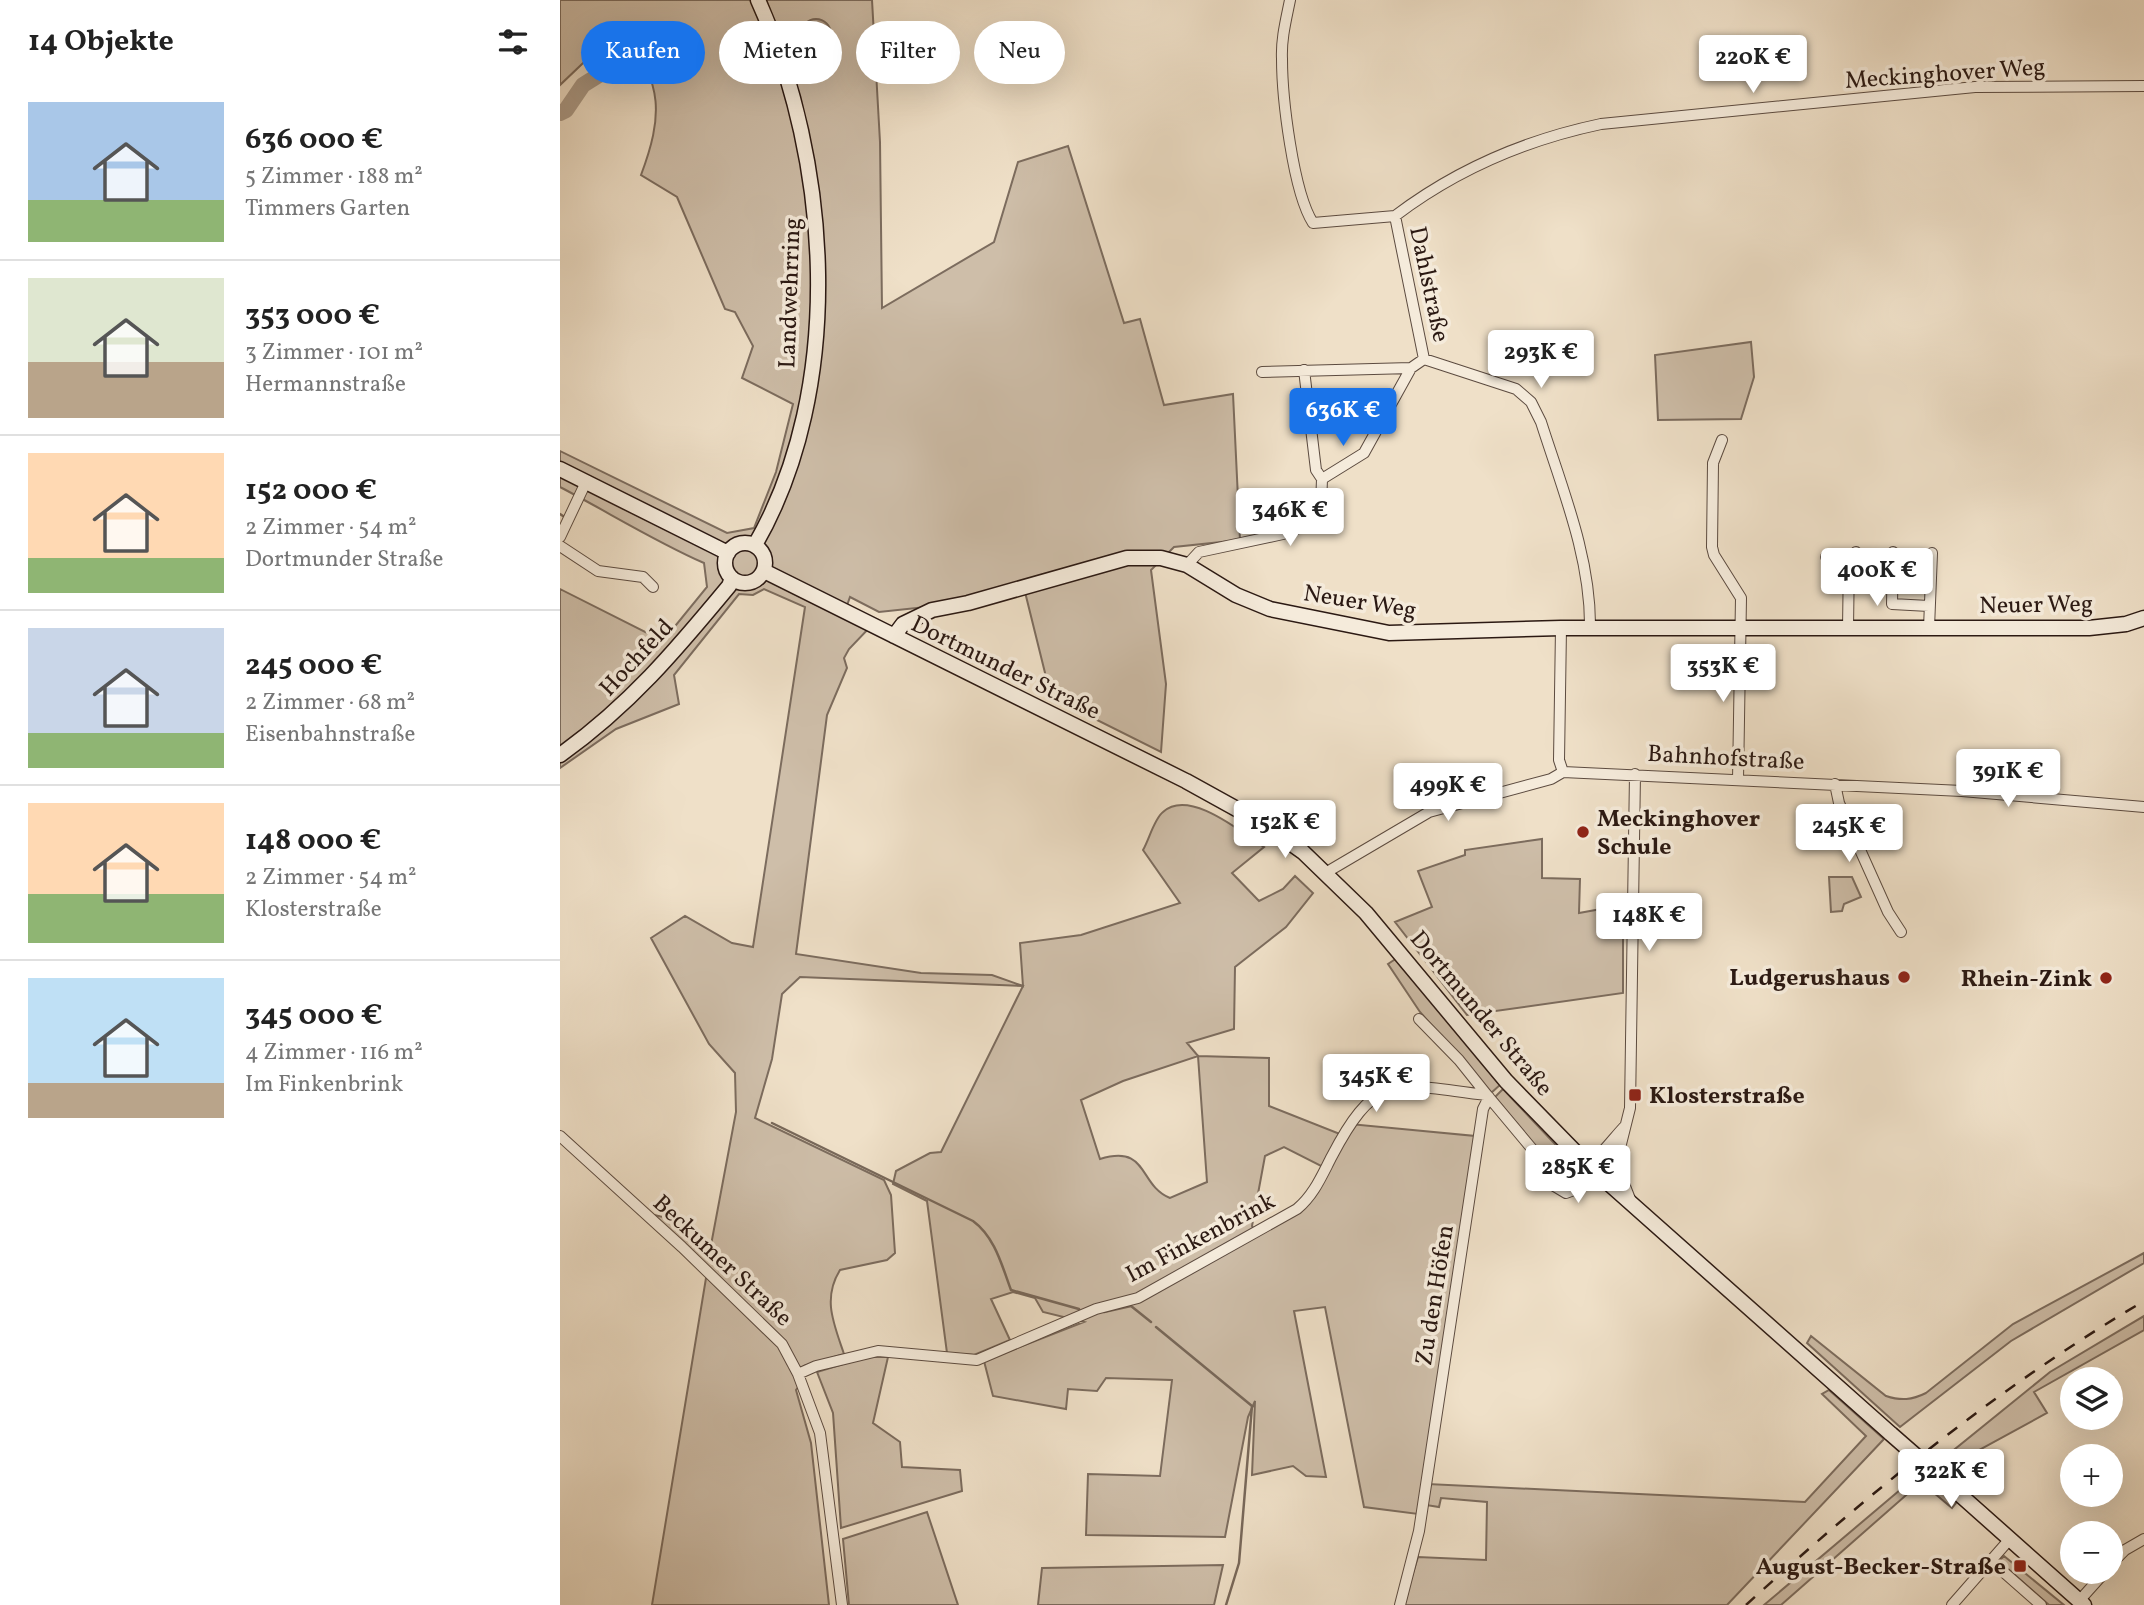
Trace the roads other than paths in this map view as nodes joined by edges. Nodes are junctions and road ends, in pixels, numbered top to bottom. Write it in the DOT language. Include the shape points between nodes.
graph roads {
  1 [pos="758,0"];
  2 [pos="1290,0"];
  3 [pos="2144,86"];
  4 [pos="1395,216"];
  5 [pos="1424,359"];
  6 [pos="1411,368"];
  7 [pos="1304,370"];
  8 [pos="1262,372"];
  9 [pos="1722,439"];
  10 [pos="560,469"];
  11 [pos="1322,479"];
  12 [pos="586,482"];
  13 [pos="560,537"];
  14 [pos="755,545"];
  15 [pos="560,546"];
  16 [pos="1856,551"];
  17 [pos="728,552"];
  18 [pos="1893,552"];
  19 [pos="1931,553"];
  20 [pos="1826,557"];
  21 [pos="1187,565"];
  22 [pos="764,571"];
  23 [pos="732,578"];
  24 [pos="1852,580"];
  25 [pos="1892,582"];
  26 [pos="653,587"];
  27 [pos="1929,606"];
  28 [pos="2144,618"];
  29 [pos="1561,628"];
  30 [pos="1590,628"];
  31 [pos="1739,628"];
  32 [pos="1848,628"];
  33 [pos="1929,628"];
  34 [pos="894,636"];
  35 [pos="560,755"];
  36 [pos="1563,772"];
  37 [pos="1635,774"];
  38 [pos="1738,780"];
  39 [pos="1835,784"];
  40 [pos="2144,807"];
  41 [pos="1327,872"];
  42 [pos="1901,932"];
  43 [pos="1419,1019"];
  44 [pos="1488,1096"];
  45 [pos="1625,1127"];
  46 [pos="560,1136"];
  47 [pos="1621,1143"];
  48 [pos="1592,1168"];
  49 [pos="1630,1199"];
  50 [pos="798,1374"];
  51 [pos="2144,1539"];
  52 [pos="2010,1540"];
  53 [pos="2123,1552"];
  54 [pos="1991,1561"];
  55 [pos="2096,1584"];
  56 [pos="1958,1603"];
  57 [pos="2082,1603"];
  58 [pos="842,1605"];
  59 [pos="1400,1605"];
  60 [pos="2041,1605"];
  1 -- 14 [label="main road, Landwehrring" via="800,124 814,198 817,268 815,327 802,419 780,492"];
  2 -- 4 [label="street, Dahlstraße" via="1282,59 1296,168 1308,215 1313,222"];
  3 -- 4 [label="street, Meckinghover Weg" via="1975,87 1601,124 1563,132 1489,159"];
  4 -- 5 [label="street, Dahlstraße"];
  5 -- 6 [label="street"];
  5 -- 30 [label="street, Dahlstraße" via="1517,389 1531,402 1582,561"];
  6 -- 7 [label="street"];
  6 -- 11 [label="street" via="1364,453"];
  7 -- 8 [label="street"];
  7 -- 11 [label="street" via="1316,470"];
  9 -- 31 [label="street" via="1713,463 1712,547 1741,598"];
  10 -- 12 [label="main road"];
  11 -- 21 [label="street" via="1315,522 1283,534 1199,552"];
  12 -- 13 [label="street"];
  12 -- 17 [label="main road"];
  14 -- 17 [label="main road" via="737,544"];
  14 -- 22 [label="main road" via="763,554"];
  15 -- 26 [label="street" via="598,571 643,577"];
  16 -- 24 [label="street"];
  17 -- 23 [label="main road" via="725,566"];
  18 -- 25 [label="street"];
  19 -- 27 [label="street"];
  20 -- 24 [label="street" via="1849,558"];
  21 -- 29 [label="main road, Neuer Weg" via="1236,595 1270,609 1389,633"];
  21 -- 34 [label="main road, Neuer Weg" via="1161,558 1127,558 1094,565 932,611 906,622"];
  22 -- 23 [label="main road" via="750,583"];
  22 -- 34 [label="main road, Dortmunder Straße"];
  23 -- 35 [label="main road, Hochfeld" via="640,689 606,722"];
  24 -- 25 [label="street"];
  24 -- 32 [label="street"];
  25 -- 27 [label="street" via="1892,604"];
  27 -- 33 [label="street"];
  28 -- 33 [label="main road, Neuer Weg" via="2089,628"];
  29 -- 30 [label="main road, Neuer Weg"];
  29 -- 36 [label="street" via="1559,760"];
  30 -- 31 [label="main road, Neuer Weg"];
  31 -- 32 [label="main road, Neuer Weg"];
  31 -- 38 [label="street"];
  32 -- 33 [label="main road, Neuer Weg"];
  34 -- 41 [label="main road, Dortmunder Straße" via="1209,794 1262,823"];
  36 -- 37 [label="street, Bahnhofstraße"];
  36 -- 41 [label="street, Bahnhofstraße" via="1429,812"];
  37 -- 38 [label="street, Bahnhofstraße"];
  37 -- 45 [label="street" via="1631,1093"];
  38 -- 39 [label="street, Bahnhofstraße"];
  39 -- 40 [label="street, Bahnhofstraße"];
  39 -- 42 [label="street" via="1843,812"];
  41 -- 48 [label="main road, Dortmunder Straße" via="1506,1081"];
  43 -- 44 [label="street"];
  44 -- 48 [label="street" via="1533,1150 1551,1184 1566,1193 1582,1187"];
  44 -- 50 [label="street, Im Finkenbrink" via="1405,1086 1375,1095 1348,1125 1304,1203 1138,1297 1096,1309 977,1360 878,1351"];
  44 -- 59 [label="street, Zu den Höfen" via="1419,1531"];
  45 -- 47 [label="street"];
  45 -- 48 [label="street"];
  46 -- 50 [label="street, Beckumer Straße" via="782,1344"];
  47 -- 48 [label="street"];
  47 -- 49 [label="street" via="1617,1166"];
  48 -- 49 [label="main road, Dortmunder Straße"];
  49 -- 52 [label="main road, Dortmunder Straße, bridge"];
  50 -- 58 [label="street, Beckumer Straße" via="820,1433"];
  51 -- 53 [label="street"];
  52 -- 54 [label="street"];
  52 -- 57 [label="main road, Dortmunder Straße"];
  54 -- 56 [label="street"];
  54 -- 60 [label="street"];
  55 -- 57 [label="street"];
}
